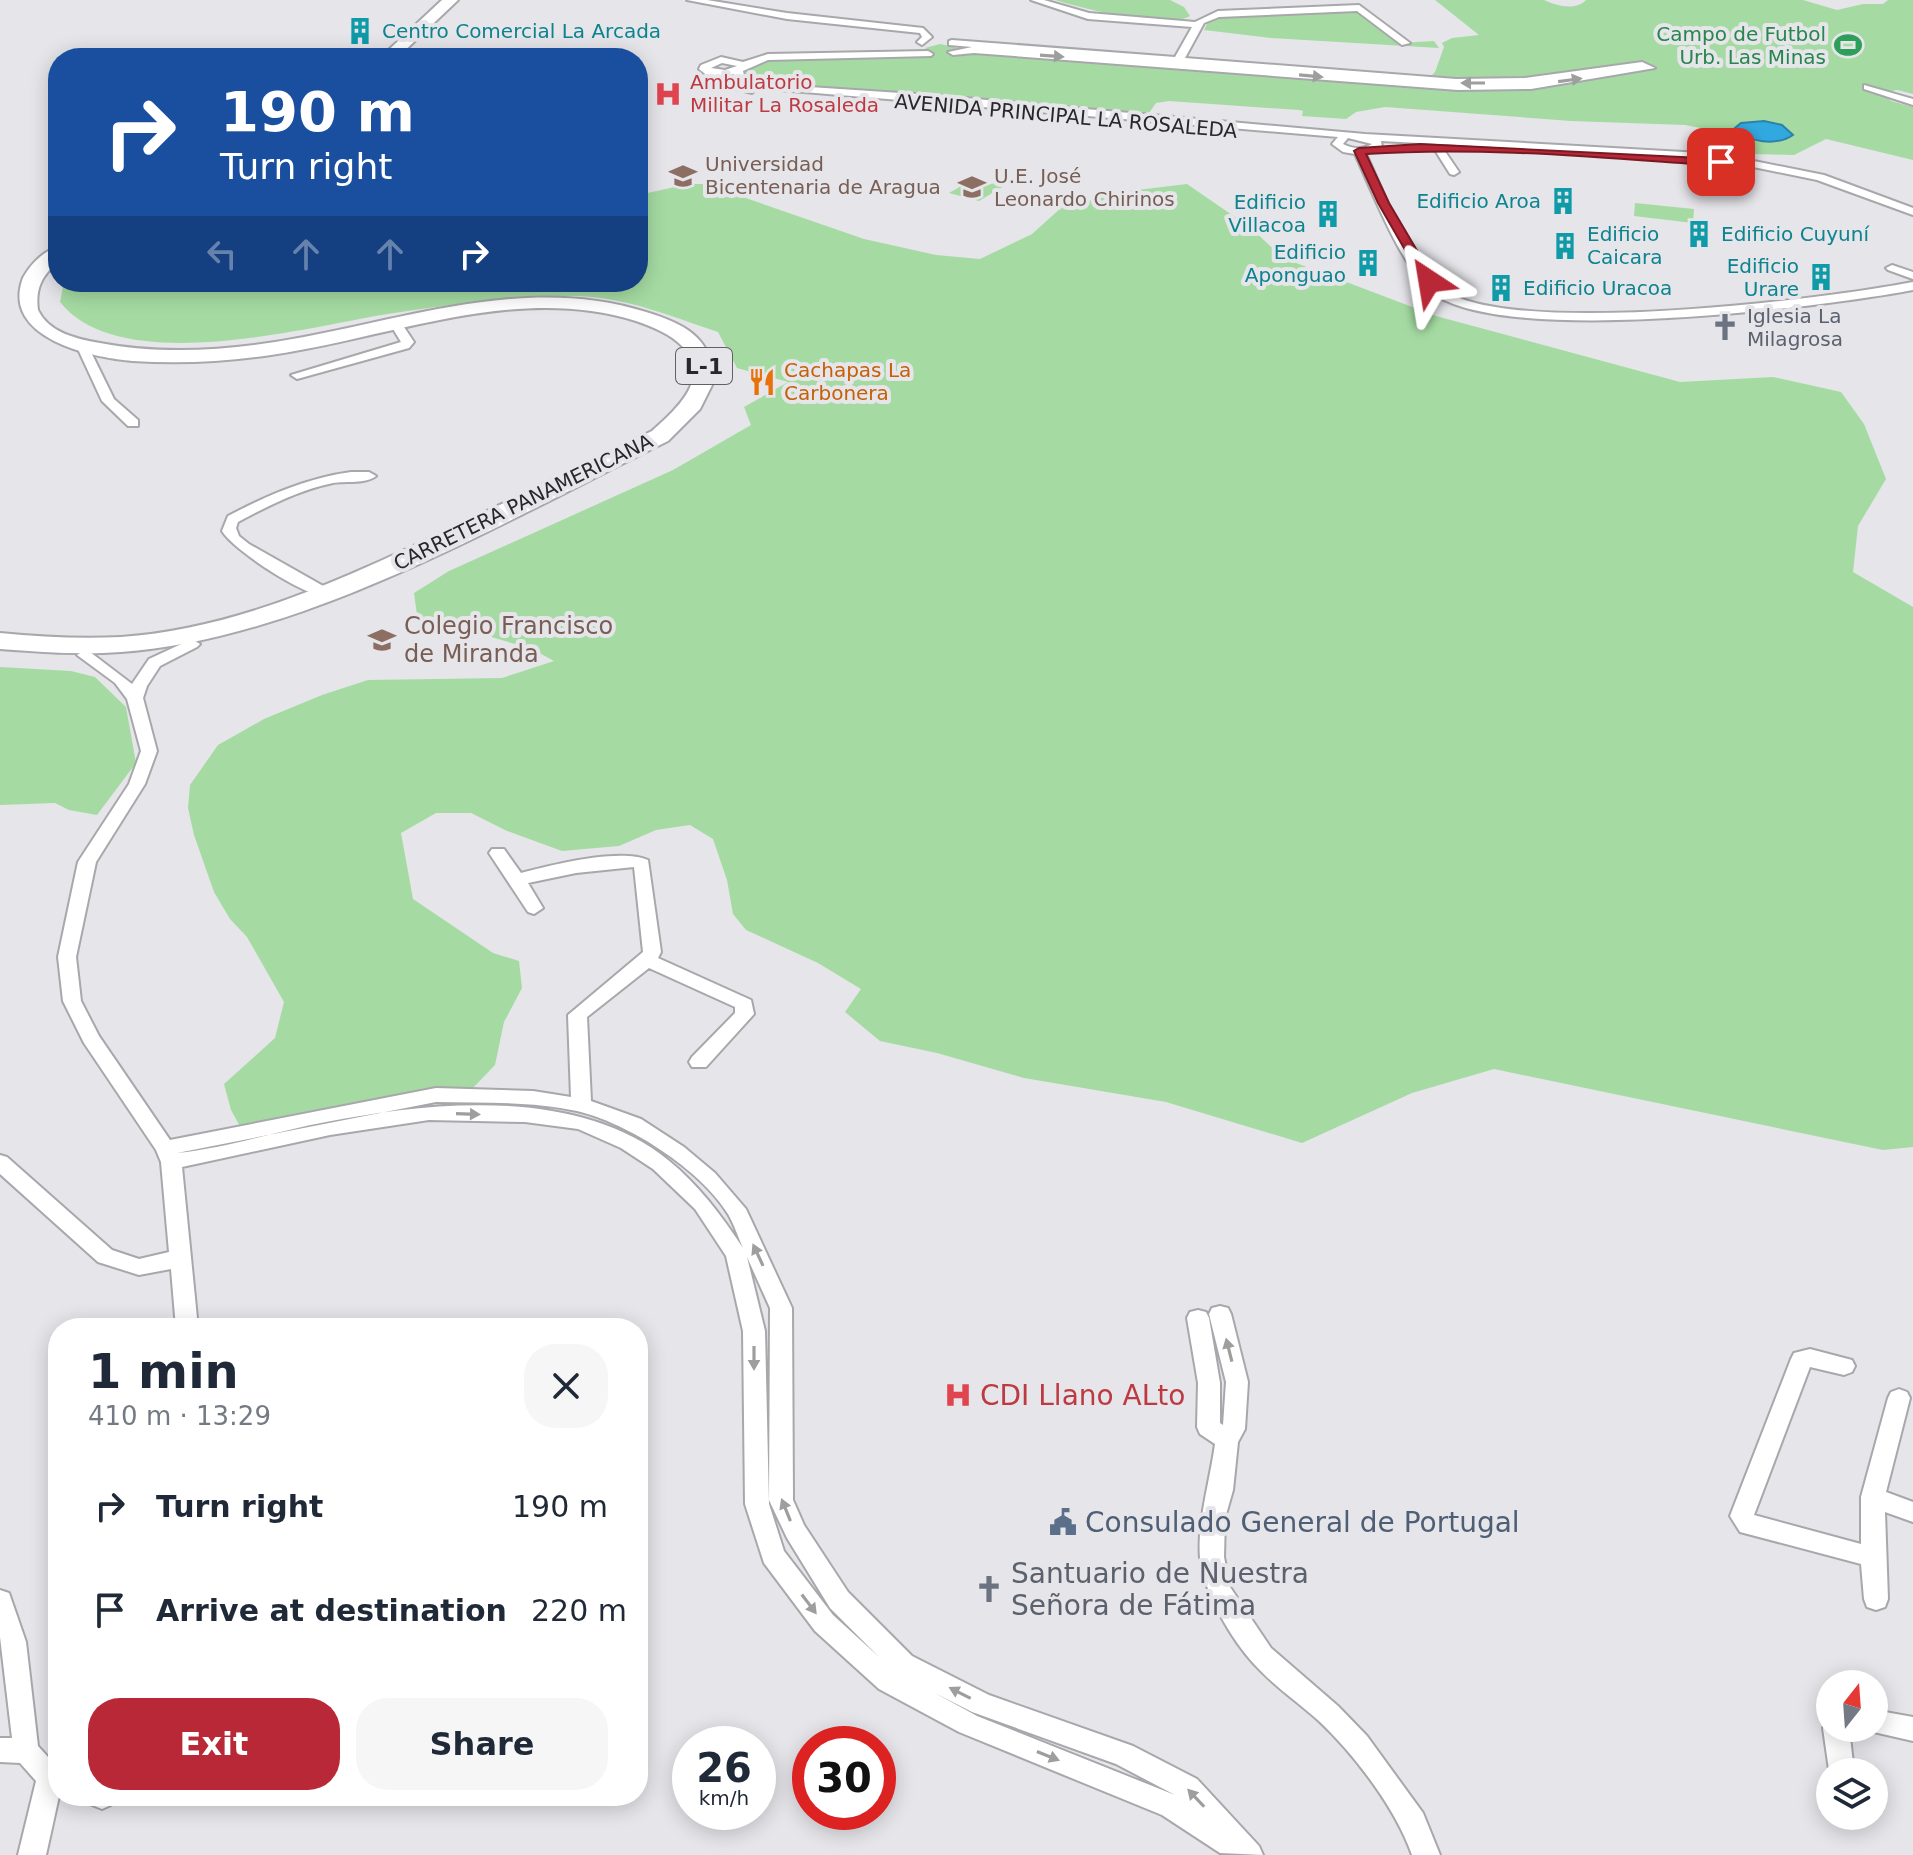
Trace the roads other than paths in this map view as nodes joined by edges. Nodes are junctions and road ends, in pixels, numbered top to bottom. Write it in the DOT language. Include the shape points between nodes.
graph roads {
  1 [pos="435,0"];
  2 [pos="451,0"];
  3 [pos="691,0"];
  4 [pos="719,0"];
  5 [pos="1035,0"];
  6 [pos="1197,25"];
  7 [pos="934,28"];
  8 [pos="949,43"];
  9 [pos="1405,43"];
  10 [pos="918,44"];
  11 [pos="385,48"];
  12 [pos="399,48"];
  13 [pos="928,54"];
  14 [pos="715,61"];
  15 [pos="1177,63"];
  16 [pos="740,67"];
  17 [pos="704,69"];
  18 [pos="1393,80"];
  19 [pos="1867,87"];
  20 [pos="1913,102"];
  21 [pos="1366,137"];
  22 [pos="1341,140"];
  23 [pos="1438,147"];
  24 [pos="1374,149"];
  25 [pos="1359,151"];
  26 [pos="1454,172"];
  27 [pos="1913,215"];
  28 [pos="48,260"];
  29 [pos="1892,268"];
  30 [pos="48,276"];
  31 [pos="1913,276"];
  32 [pos="1913,286"];
  33 [pos="396,324"];
  34 [pos="83,347"];
  35 [pos="297,375"];
  36 [pos="133,423"];
  37 [pos="369,476"];
  38 [pos="327,594"];
  39 [pos="0,641"];
  40 [pos="192,644"];
  41 [pos="0,651"];
  42 [pos="85,655"];
  43 [pos="135,698"];
  44 [pos="498,853"];
  45 [pos="518,880"];
  46 [pos="534,908"];
  47 [pos="647,960"];
  48 [pos="699,1062"];
  49 [pos="581,1105"];
  50 [pos="168,1155"];
  51 [pos="669,1158"];
  52 [pos="0,1162"];
  53 [pos="179,1257"];
  54 [pos="186,1318"];
  55 [pos="1844,1366"];
  56 [pos="1237,1382"];
  57 [pos="1209,1383"];
  58 [pos="1899,1398"];
  59 [pos="1227,1440"];
  60 [pos="1873,1497"];
  61 [pos="1913,1512"];
  62 [pos="1873,1557"];
  63 [pos="1876,1599"];
  64 [pos="0,1601"];
  65 [pos="1888,1725"];
  66 [pos="1913,1729"];
  67 [pos="13,1751"];
  68 [pos="48,1775"];
  69 [pos="48,1800"];
  70 [pos="32,1855"];
  71 [pos="1248,1855"];
  72 [pos="1426,1855"];
  1 -- 11 [label="main road"];
  2 -- 12 [label="main road"];
  3 -- 10 [label="street" via="923,31 927,37"];
  4 -- 7 [label="street"];
  5 -- 6 [label="street" via="1088,16"];
  6 -- 9 [label="street" via="1218,14 1353,7 1364,9"];
  6 -- 15 [label="street"];
  8 -- 10 [label="street"];
  8 -- 13 [label="street, AVENIDA PRINCIPAL LA ROSALEDA"];
  8 -- 15 [label="street"];
  10 -- 13 [label="street" via="916,50"];
  10 -- 14 [label="street" via="888,53 762,53"];
  13 -- 16 [label="street, AVENIDA PRINCIPAL LA ROSALEDA" via="777,57"];
  14 -- 16 [label="street"];
  14 -- 17 [label="street"];
  15 -- 18 [label="street"];
  16 -- 17 [label="street" via="721,73"];
  16 -- 22 [label="street, AVENIDA PRINCIPAL LA ROSALEDA" via="740,82 764,87 1034,107"];
  17 -- 22 [label="street, AVENIDA PRINCIPAL LA ROSALEDA" via="722,83 763,91"];
  18 -- 18 [label="street, one-way" via="1458,87 1531,86 1650,68 1499,82"];
  19 -- 20 [label="street"];
  21 -- 22 [label="street"];
  21 -- 24 [label="street" via="1378,143"];
  21 -- 27 [label="street" via="1719,157 1820,177"];
  22 -- 25 [label="street" via="1343,148"];
  23 -- 24 [label="street"];
  23 -- 26 [label="street"];
  23 -- 27 [label="street" via="1731,164 1817,182"];
  24 -- 25 [label="street"];
  25 -- 32 [label="street" via="1429,281 1464,306 1583,316 1832,300"];
  28 -- 34 [label="main road, CARRETERA PANAMERICANA / L-1" via="32,278 29,315 51,336"];
  29 -- 31 [label="street"];
  30 -- 40 [label="main road, CARRETERA PANAMERICANA / L-1" via="50,312 83,336 135,349 208,351 470,303 567,297 667,314 712,344 721,362 724,386 718,401 668,444 344,597 253,630"];
  33 -- 34 [label="main road, CARRETERA PANAMERICANA / L-1" via="235,356 147,357"];
  33 -- 35 [label="street" via="405,345"];
  33 -- 38 [label="main road, CARRETERA PANAMERICANA / L-1" via="518,303 623,310 690,339 702,354 705,386 683,419 660,436"];
  34 -- 36 [label="street" via="108,401"];
  37 -- 38 [label="street" via="334,478 277,498 233,519 228,527 241,545"];
  38 -- 39 [label="main road, CARRETERA PANAMERICANA / L-1" via="246,623 164,640 59,646"];
  40 -- 42 [label="main road, CARRETERA PANAMERICANA / L-1"];
  40 -- 43 [label="street" via="152,663 141,676"];
  41 -- 42 [label="main road, CARRETERA PANAMERICANA / L-1"];
  42 -- 43 [label="street" via="121,680"];
  43 -- 50 [label="street" via="149,751 137,784 87,862 67,957 72,1001"];
  44 -- 45 [label="street"];
  45 -- 46 [label="street"];
  45 -- 47 [label="street" via="581,866 642,864 652,952"];
  47 -- 48 [label="street" via="744,1004 745,1014"];
  47 -- 49 [label="street" via="577,1015"];
  49 -- 50 [label="street" via="436,1095 327,1114"];
  49 -- 51 [label="street" via="634,1124"];
  50 -- 51 [label="street, one-way" via="429,1113 581,1122"];
  50 -- 53 [label="street"];
  71 -- 51 [label="street, one-way" via="1188,1788 1124,1755 981,1704 903,1664 839,1600 781,1500 781,1308 736,1209 708,1178"];
  51 -- 71 [label="street, one-way" via="736,1254 754,1331 757,1504 773,1556 824,1623 888,1681 968,1724 1171,1806"];
  52 -- 53 [label="street" via="105,1256 139,1267"];
  53 -- 54 [label="street"];
  55 -- 62 [label="street" via="1802,1359 1742,1516 1748,1525"];
  56 -- 57 [label="street"];
  56 -- 57 [label="street, one-way" via="1209,1316"];
  56 -- 59 [label="street" via="1234,1429"];
  57 -- 59 [label="street" via="1208,1427"];
  58 -- 60 [label="street"];
  59 -- 72 [label="street" via="1213,1518 1218,1590 1262,1656 1329,1714 1373,1764 1414,1822"];
  60 -- 61 [label="street"];
  60 -- 62 [label="street"];
  62 -- 63 [label="street"];
  64 -- 67 [label="street" via="14,1642"];
  65 -- 66 [label="street"];
  67 -- 68 [label="street"];
  69 -- 70 [label="street"];
}
